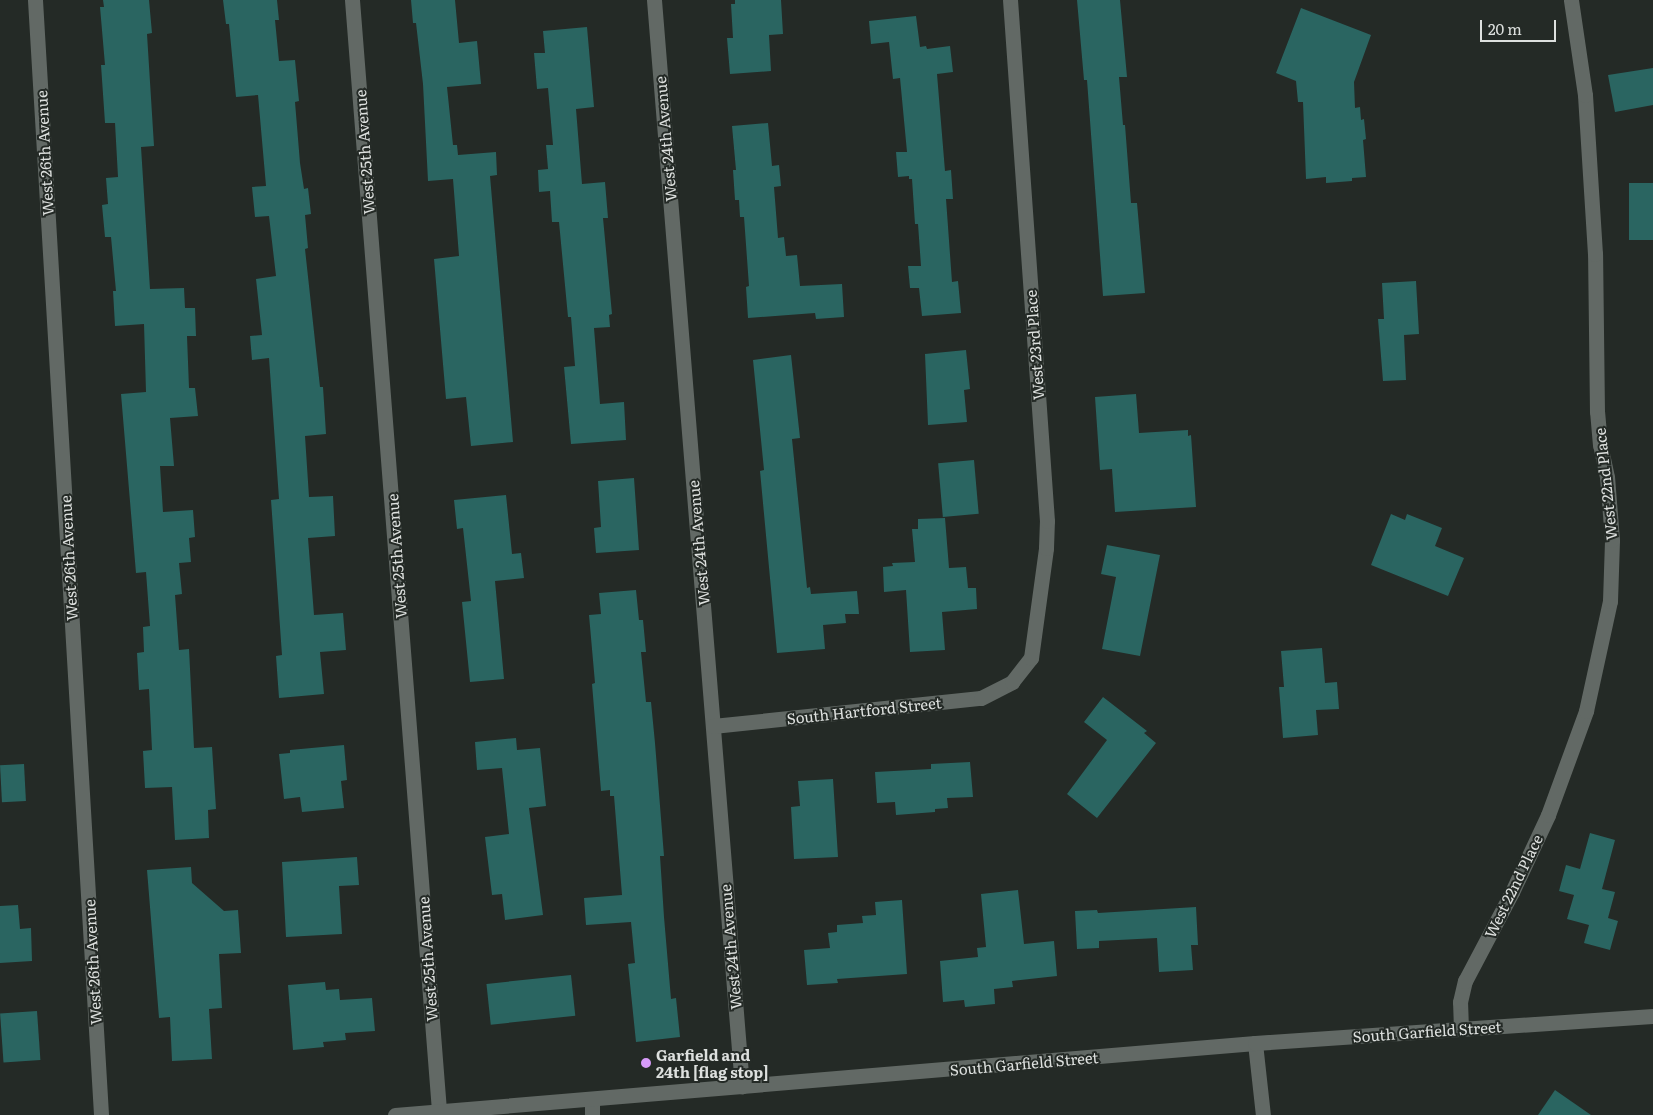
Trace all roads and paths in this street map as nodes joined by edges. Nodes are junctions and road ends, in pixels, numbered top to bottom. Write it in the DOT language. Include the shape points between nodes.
graph roads {
  1 [pos="35,0"];
  2 [pos="352,0"];
  3 [pos="654,0"];
  4 [pos="1010,0"];
  5 [pos="1571,0"];
  6 [pos="1012,682"];
  7 [pos="713,726"];
  8 [pos="1653,1016"];
  9 [pos="1461,1029"];
  10 [pos="1255,1043"];
  11 [pos="742,1086"];
  12 [pos="592,1099"];
  13 [pos="438,1111"];
  14 [pos="101,1115"];
  15 [pos="395,1115"];
  16 [pos="592,1115"];
  17 [pos="1263,1115"];
  1 -- 14 [label="street, West 26th Avenue"];
  2 -- 13 [label="street, West 25th Avenue"];
  3 -- 7 [label="street, West 24th Avenue"];
  4 -- 6 [label="street, West 23rd Place" via="1046,521 1046,548 1032,658"];
  5 -- 9 [label="street, West 22nd Place" via="1585,95 1594,254 1597,412 1612,540 1610,602 1586,711 1548,816 1465,980 1460,1002"];
  6 -- 7 [label="street, South Hartford Street" via="980,698"];
  7 -- 11 [label="street, West 24th Avenue"];
  8 -- 9 [label="street, South Garfield Street"];
  9 -- 10 [label="street, South Garfield Street"];
  10 -- 11 [label="street, South Garfield Street"];
  10 -- 17 [label="street"];
  11 -- 12 [label="street, South Garfield Street"];
  12 -- 13 [label="street, South Garfield Street"];
  12 -- 16 [label="street"];
  13 -- 15 [label="street, South Garfield Street"];
}
